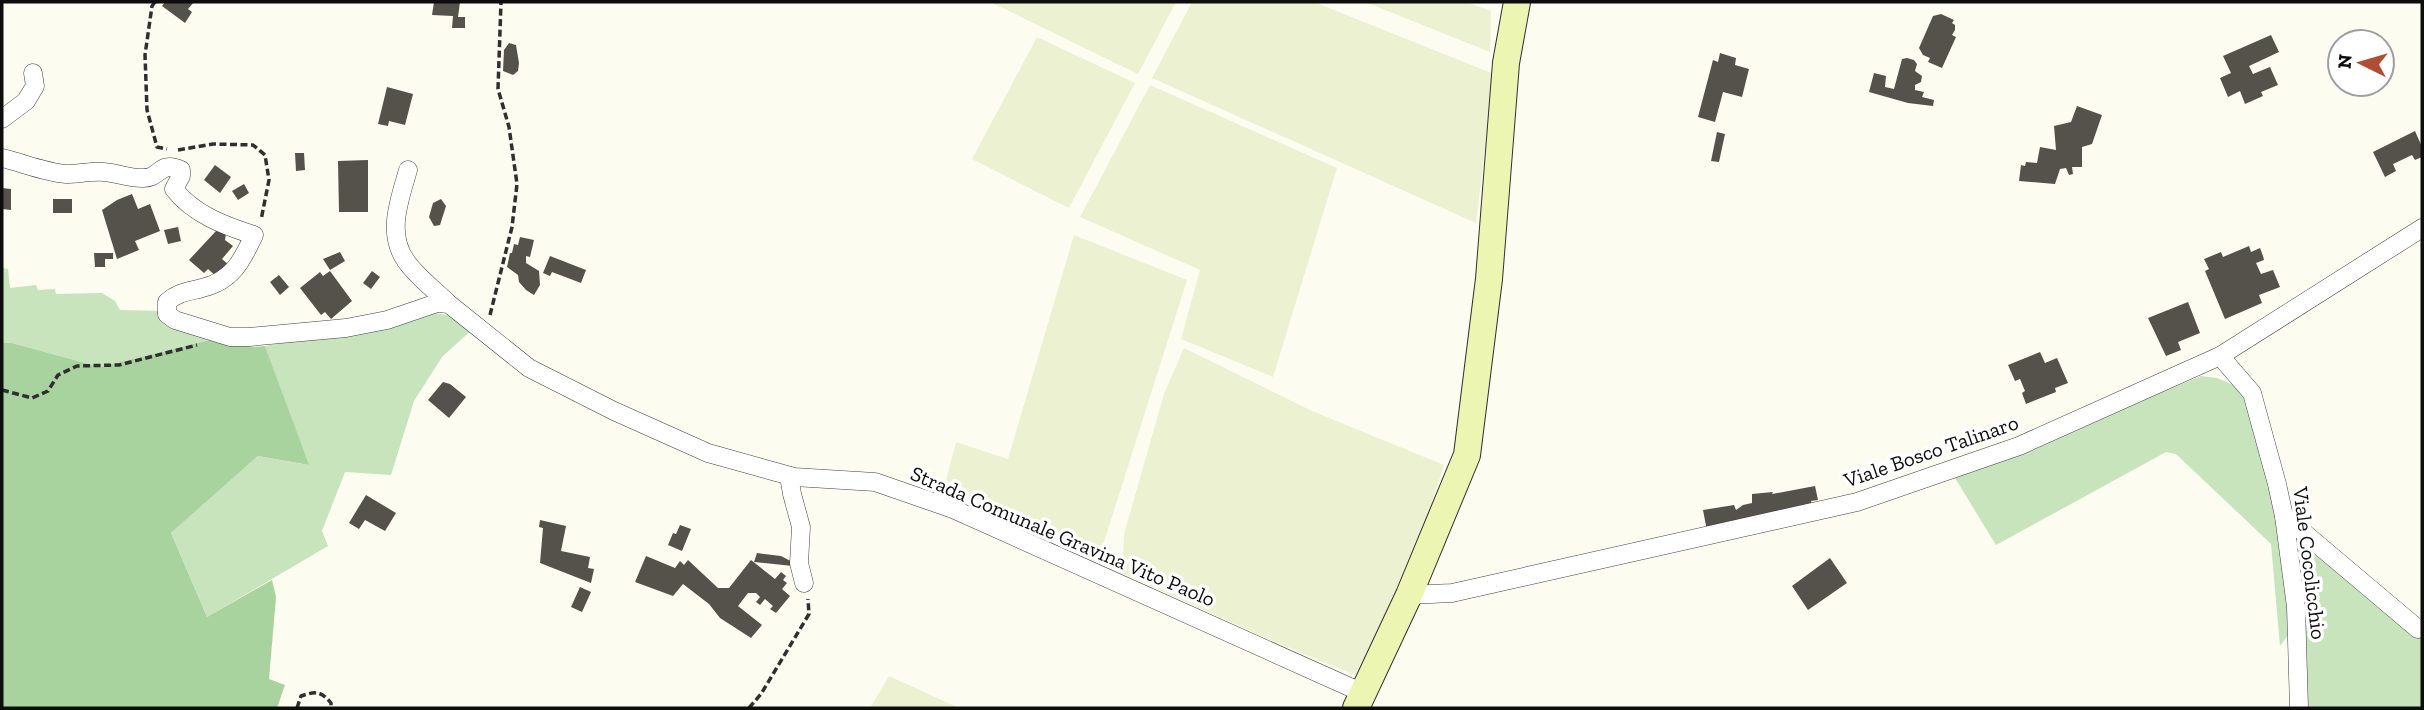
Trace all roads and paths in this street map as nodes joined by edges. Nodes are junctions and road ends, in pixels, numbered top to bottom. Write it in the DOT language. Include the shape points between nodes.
graph roads {
  1 [pos="155,2"];
  2 [pos="500,2"];
  3 [pos="1517,2"];
  4 [pos="33,73"];
  5 [pos="2,118"];
  6 [pos="2,158"];
  7 [pos="408,170"];
  8 [pos="2422,228"];
  9 [pos="254,235"];
  10 [pos="449,304"];
  11 [pos="486,334"];
  12 [pos="230,337"];
  13 [pos="2220,356"];
  14 [pos="2,390"];
  15 [pos="789,476"];
  16 [pos="2284,516"];
  17 [pos="804,583"];
  18 [pos="1409,595"];
  19 [pos="2418,629"];
  20 [pos="1360,701"];
  21 [pos="297,708"];
  22 [pos="331,708"];
  23 [pos="749,708"];
  24 [pos="2299,708"];
  1 -- 9 [label="path" via="145,55 147,110 157,147 253,145 265,155 269,180 263,216"];
  2 -- 11 [label="path" via="498,89 517,184 512,227"];
  3 -- 18 [label="main road" via="1506,64 1489,279 1467,455"];
  4 -- 5 [label="street" via="36,86 26,101"];
  6 -- 9 [label="street" via="51,172 144,178 172,166 181,170 174,189 179,196 220,224"];
  7 -- 10 [label="street, Strada Comunale Gravina Vito Paolo" via="396,215 397,240 405,261"];
  8 -- 13 [label="street, Viale Bosco Talinaro"];
  9 -- 12 [label="street" via="239,267 225,279 177,293 167,302 167,314 175,320"];
  10 -- 11 [label="street, Strada Comunale Gravina Vito Paolo"];
  10 -- 12 [label="street" via="437,303 346,328"];
  11 -- 15 [label="street, Strada Comunale Gravina Vito Paolo" via="529,368 614,411 708,453"];
  12 -- 14 [label="path" via="118,365 77,366 58,375 48,391 32,398"];
  13 -- 16 [label="street, Viale Cocolicchio" via="2252,393"];
  13 -- 18 [label="street, Viale Bosco Talinaro" via="2019,446 1857,502 1452,593"];
  15 -- 17 [label="street" via="801,527 799,563"];
  15 -- 20 [label="street, Strada Comunale Gravina Vito Paolo" via="876,482 953,509"];
  16 -- 19 [label="street"];
  16 -- 24 [label="street, Viale Cocolicchio" via="2296,607"];
  17 -- 23 [label="path" via="809,614"];
  18 -- 20 [label="main road"];
  21 -- 22 [label="path" via="301,696 314,691 323,693"];
}
